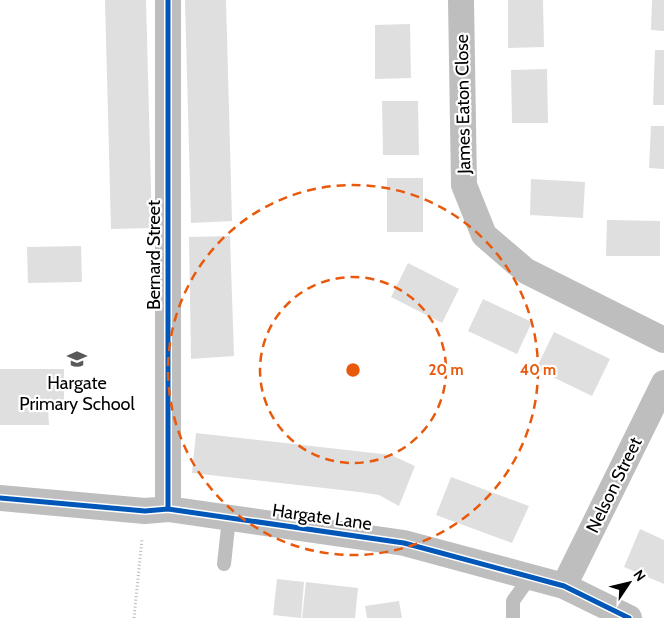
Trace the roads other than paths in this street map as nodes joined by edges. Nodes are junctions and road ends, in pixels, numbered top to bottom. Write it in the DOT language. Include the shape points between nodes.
graph roads {
  1 [pos="168,0"];
  2 [pos="461,0"];
  3 [pos="664,340"];
  4 [pos="664,384"];
  5 [pos="0,498"];
  6 [pos="157,510"];
  7 [pos="228,518"];
  8 [pos="224,564"];
  9 [pos="530,577"];
  10 [pos="564,586"];
  11 [pos="513,618"];
  12 [pos="629,618"];
  1 -- 6 [label="street, Bernard Street"];
  2 -- 3 [label="street, James Eaton Close" via="464,185 484,235 526,271"];
  4 -- 10 [label="street, Nelson Street"];
  5 -- 6 [label="street, Hargate Lane"];
  6 -- 7 [label="street, Hargate Lane"];
  7 -- 8 [label="lane"];
  7 -- 9 [label="street, Hargate Lane" via="404,543"];
  9 -- 10 [label="street, Hargate Lane"];
  9 -- 11 [label="lane" via="513,601"];
  10 -- 12 [label="street, Hargate Lane"];
}
